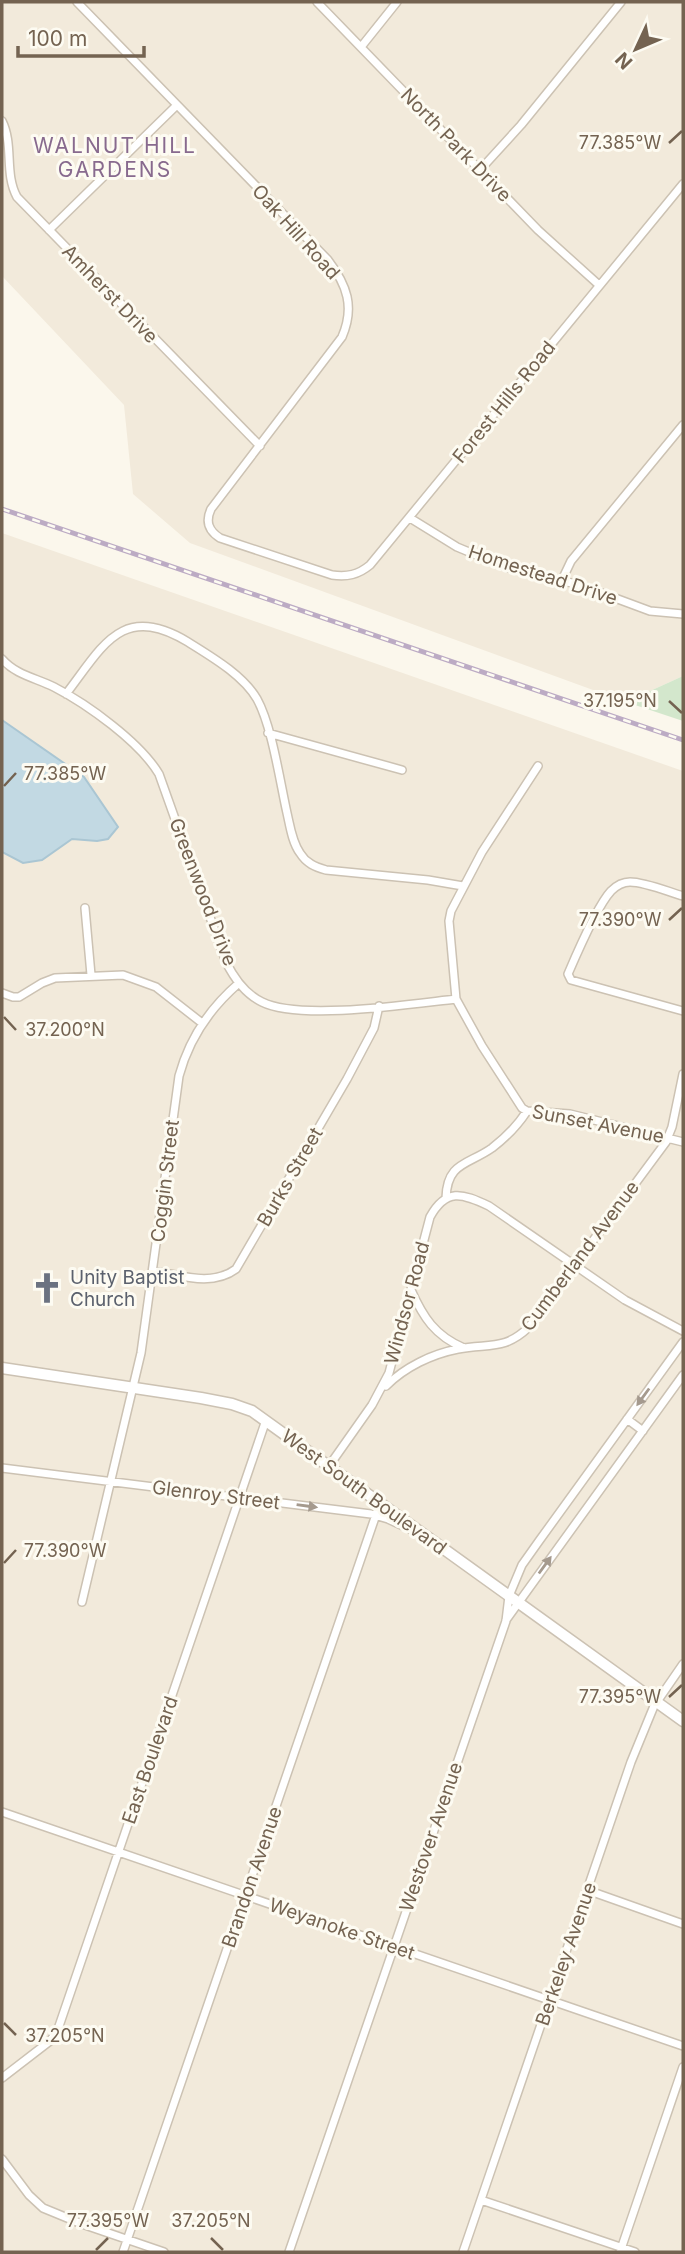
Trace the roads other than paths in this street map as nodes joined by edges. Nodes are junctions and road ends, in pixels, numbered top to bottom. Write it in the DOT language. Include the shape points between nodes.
graph roads {
  1 [pos="77,2"];
  2 [pos="317,2"];
  3 [pos="397,2"];
  4 [pos="621,2"];
  5 [pos="361,47"];
  6 [pos="177,105"];
  7 [pos="2,121"];
  8 [pos="480,170"];
  9 [pos="683,184"];
  10 [pos="49,230"];
  11 [pos="598,285"];
  12 [pos="683,425"];
  13 [pos="260,446"];
  14 [pos="410,518"];
  15 [pos="304,566"];
  16 [pos="562,580"];
  17 [pos="683,614"];
  18 [pos="2,659"];
  19 [pos="66,694"];
  20 [pos="268,733"];
  21 [pos="538,766"];
  22 [pos="402,770"];
  23 [pos="463,886"];
  24 [pos="683,896"];
  25 [pos="85,908"];
  26 [pos="91,975"];
  27 [pos="239,982"];
  28 [pos="2,993"];
  29 [pos="456,999"];
  30 [pos="379,1006"];
  31 [pos="683,1011"];
  32 [pos="202,1023"];
  33 [pos="683,1074"];
  34 [pos="527,1111"];
  35 [pos="668,1138"];
  36 [pos="683,1142"];
  37 [pos="446,1198"];
  38 [pos="575,1264"];
  39 [pos="153,1271"];
  40 [pos="411,1290"];
  41 [pos="683,1331"];
  42 [pos="683,1342"];
  43 [pos="464,1348"];
  44 [pos="2,1368"];
  45 [pos="683,1375"];
  46 [pos="133,1387"];
  47 [pos="380,1392"];
  48 [pos="627,1419"];
  49 [pos="265,1420"];
  50 [pos="643,1431"];
  51 [pos="329,1466"];
  52 [pos="2,1468"];
  53 [pos="111,1482"];
  54 [pos="240,1498"];
  55 [pos="380,1503"];
  56 [pos="376,1515"];
  57 [pos="427,1537"];
  58 [pos="509,1596"];
  59 [pos="82,1602"];
  60 [pos="519,1603"];
  61 [pos="506,1620"];
  62 [pos="683,1664"];
  63 [pos="656,1701"];
  64 [pos="683,1721"];
  65 [pos="2,1812"];
  66 [pos="118,1852"];
  67 [pos="587,1890"];
  68 [pos="246,1897"];
  69 [pos="683,1924"];
  70 [pos="394,1947"];
  71 [pos="550,2000"];
  72 [pos="683,2046"];
  73 [pos="683,2067"];
  74 [pos="2,2078"];
  75 [pos="2,2159"];
  76 [pos="481,2200"];
  77 [pos="127,2239"];
  78 [pos="620,2250"];
  79 [pos="123,2252"];
  80 [pos="164,2252"];
  81 [pos="289,2252"];
  82 [pos="463,2252"];
  83 [pos="635,2252"];
  1 -- 6 [label="street, Oak Hill Road"];
  2 -- 5 [label="street, North Park Drive"];
  3 -- 5 [label="street"];
  4 -- 8 [label="street"];
  5 -- 8 [label="street, North Park Drive"];
  6 -- 10 [label="street"];
  6 -- 13 [label="street, Oak Hill Road" via="328,260 348,295 349,317 342,337"];
  7 -- 10 [label="street, Amherst Drive" via="12,188"];
  8 -- 11 [label="street, North Park Drive"];
  9 -- 11 [label="street, Forest Hills Road"];
  10 -- 13 [label="street, Amherst Drive"];
  11 -- 14 [label="street, Forest Hills Road"];
  12 -- 16 [label="street" via="571,561"];
  13 -- 15 [label="street, Oak Hill Road" via="208,515 209,527 220,538"];
  14 -- 15 [label="street, Forest Hills Road" via="358,573 332,575"];
  14 -- 16 [label="street, Homestead Drive" via="482,558"];
  16 -- 17 [label="street, Homestead Drive" via="650,611"];
  18 -- 19 [label="street, Greenwood Drive" via="15,671"];
  19 -- 20 [label="street" via="117,634 133,626 160,628 216,660 243,682 261,707"];
  19 -- 27 [label="street, Greenwood Drive" via="136,745 155,768 226,962"];
  20 -- 22 [label="street"];
  20 -- 23 [label="street" via="290,829 310,864 326,870"];
  21 -- 23 [label="street"];
  23 -- 29 [label="street" via="449,920"];
  24 -- 31 [label="street" via="633,882 614,888 568,974 571,980"];
  25 -- 26 [label="street"];
  26 -- 28 [label="street" via="48,981 19,997"];
  26 -- 32 [label="street" via="123,975 142,981"];
  27 -- 30 [label="street, Greenwood Drive" via="253,997 285,1010"];
  27 -- 32 [label="street, Coggin Street"];
  29 -- 30 [label="street, Greenwood Drive"];
  29 -- 34 [label="street, Sunset Avenue"];
  30 -- 39 [label="street, Burks Street" via="374,1028 347,1079 241,1263 229,1274 213,1279"];
  32 -- 39 [label="street, Coggin Street" via="179,1076"];
  33 -- 35 [label="street, Cumberland Avenue"];
  34 -- 35 [label="street, Sunset Avenue" via="570,1114"];
  34 -- 37 [label="street" via="491,1148 458,1167 449,1177"];
  35 -- 36 [label="street, Sunset Avenue"];
  35 -- 38 [label="street, Cumberland Avenue"];
  37 -- 38 [label="street" via="456,1196 489,1206"];
  37 -- 40 [label="street, Windsor Road" via="430,1217"];
  38 -- 41 [label="street" via="625,1300"];
  38 -- 43 [label="street, Cumberland Avenue" via="520,1336 510,1343"];
  39 -- 46 [label="street, Coggin Street"];
  40 -- 43 [label="street" via="434,1329"];
  40 -- 47 [label="street, Windsor Road" via="394,1358"];
  42 -- 48 [label="street, Westover Avenue, one-way"];
  43 -- 47 [label="street, Cumberland Avenue" via="417,1363"];
  44 -- 46 [label="street, West South Boulevard"];
  45 -- 50 [label="street, Westover Avenue"];
  46 -- 49 [label="street, West South Boulevard" via="232,1404"];
  46 -- 53 [label="street, Coggin Street"];
  47 -- 51 [label="street, Windsor Road"];
  48 -- 50 [label="street"];
  48 -- 58 [label="street, Westover Avenue" via="528,1557"];
  49 -- 51 [label="street, West South Boulevard"];
  49 -- 54 [label="street, East Boulevard"];
  60 -- 50 [label="street, Westover Avenue, one-way"];
  51 -- 55 [label="street, West South Boulevard"];
  52 -- 53 [label="street, Glenroy Street"];
  53 -- 54 [label="street, Glenroy Street"];
  53 -- 59 [label="street, Coggin Street"];
  54 -- 56 [label="street, Glenroy Street, one-way"];
  54 -- 66 [label="street, East Boulevard"];
  55 -- 56 [label="street, Brandon Avenue"];
  55 -- 57 [label="street, West South Boulevard"];
  56 -- 57 [label="street, Glenroy Street"];
  56 -- 68 [label="street, Brandon Avenue"];
  57 -- 58 [label="street, West South Boulevard"];
  58 -- 60 [label="street, West South Boulevard"];
  58 -- 61 [label="street, Westover Avenue"];
  60 -- 61 [label="street, Westover Avenue"];
  60 -- 63 [label="street, West South Boulevard"];
  61 -- 70 [label="street, Westover Avenue"];
  62 -- 63 [label="street, Berkeley Avenue"];
  63 -- 64 [label="street, West South Boulevard"];
  63 -- 67 [label="street, Berkeley Avenue"];
  65 -- 66 [label="street, Weyanoke Street"];
  66 -- 68 [label="street, Weyanoke Street"];
  66 -- 74 [label="street, East Boulevard" via="57,2032"];
  67 -- 69 [label="street"];
  67 -- 71 [label="street, Berkeley Avenue"];
  68 -- 70 [label="street, Weyanoke Street"];
  68 -- 77 [label="street, Brandon Avenue"];
  70 -- 71 [label="street, Weyanoke Street"];
  70 -- 81 [label="street, Westover Avenue"];
  71 -- 72 [label="street, Weyanoke Street"];
  71 -- 76 [label="street, Berkeley Avenue"];
  73 -- 78 [label="street"];
  75 -- 77 [label="street" via="43,2208"];
  76 -- 78 [label="street"];
  76 -- 82 [label="street, Berkeley Avenue"];
  77 -- 79 [label="street, Brandon Avenue"];
  77 -- 80 [label="street"];
  78 -- 83 [label="street"];
}
